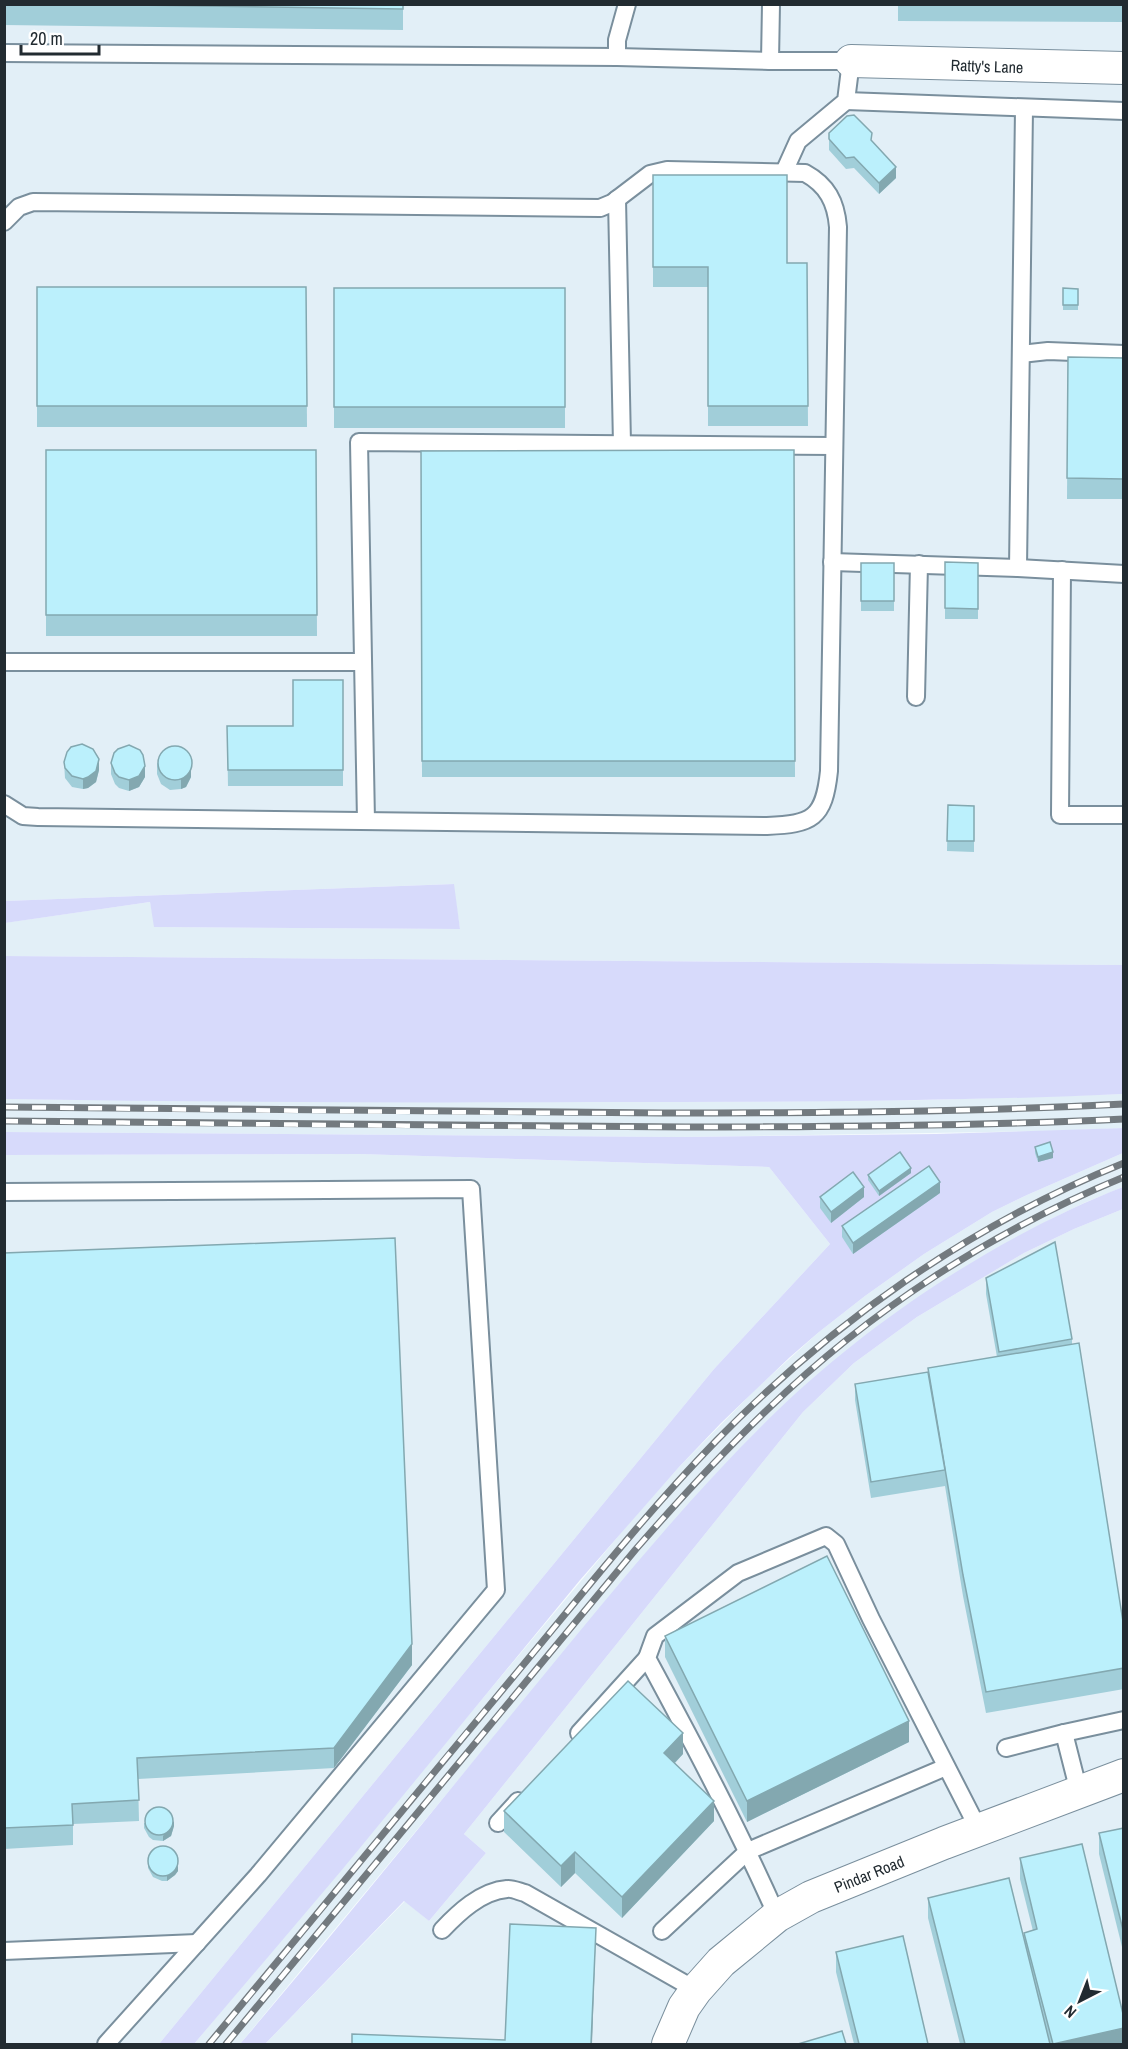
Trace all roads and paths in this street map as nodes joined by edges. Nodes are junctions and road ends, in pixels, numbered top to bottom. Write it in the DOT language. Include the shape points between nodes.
graph roads {
  1 [pos="627,4"];
  2 [pos="771,4"];
  3 [pos="4,53"];
  4 [pos="617,57"];
  5 [pos="770,61"];
  6 [pos="851,61"];
  7 [pos="1124,68"];
  8 [pos="846,100"];
  9 [pos="1024,109"];
  10 [pos="1124,111"];
  11 [pos="784,172"];
  12 [pos="617,199"];
  13 [pos="4,222"];
  14 [pos="1021,354"];
  15 [pos="1124,354"];
  16 [pos="622,444"];
  17 [pos="834,446"];
  18 [pos="832,562"];
  19 [pos="919,564"];
  20 [pos="1018,568"];
  21 [pos="1062,570"];
  22 [pos="1124,574"];
  23 [pos="4,662"];
  24 [pos="363,662"];
  25 [pos="916,697"];
  26 [pos="4,804"];
  27 [pos="1124,815"];
  28 [pos="366,821"];
  29 [pos="4,1192"];
  30 [pos="647,1658"];
  31 [pos="1124,1720"];
  32 [pos="1064,1733"];
  33 [pos="569,1745"];
  34 [pos="1006,1748"];
  35 [pos="946,1767"];
  36 [pos="1124,1775"];
  37 [pos="530,1788"];
  38 [pos="1079,1792"];
  39 [pos="498,1823"];
  40 [pos="979,1830"];
  41 [pos="748,1851"];
  42 [pos="777,1916"];
  43 [pos="442,1930"];
  44 [pos="662,1931"];
  45 [pos="197,1943"];
  46 [pos="4,1951"];
  47 [pos="696,1990"];
  48 [pos="106,2044"];
  49 [pos="668,2044"];
  1 -- 4 [label="lane" via="616,40"];
  2 -- 5 [label="lane"];
  3 -- 4 [label="lane"];
  4 -- 5 [label="lane"];
  5 -- 6 [label="lane"];
  6 -- 7 [label="street, Ratty's Lane"];
  6 -- 8 [label="lane"];
  8 -- 9 [label="lane"];
  8 -- 11 [label="lane" via="798,141"];
  9 -- 10 [label="lane"];
  9 -- 14 [label="lane"];
  11 -- 12 [label="lane" via="667,170 650,174"];
  11 -- 17 [label="lane" via="805,173 818,180 837,212"];
  12 -- 13 [label="lane" via="600,208 582,209 33,202 19,207"];
  12 -- 16 [label="lane"];
  14 -- 15 [label="lane"];
  14 -- 20 [label="lane"];
  16 -- 17 [label="lane"];
  16 -- 24 [label="lane" via="359,442"];
  17 -- 18 [label="lane"];
  18 -- 19 [label="lane"];
  18 -- 28 [label="lane" via="829,771 822,805 812,818 803,823 767,826"];
  19 -- 20 [label="lane"];
  19 -- 25 [label="lane"];
  20 -- 21 [label="lane"];
  21 -- 22 [label="lane"];
  21 -- 27 [label="lane" via="1059,815"];
  23 -- 24 [label="lane"];
  24 -- 28 [label="lane"];
  26 -- 28 [label="lane" via="22,816 38,817"];
  29 -- 45 [label="lane" via="471,1189 496,1590"];
  30 -- 33 [label="lane"];
  30 -- 35 [label="lane" via="655,1636 738,1573 826,1536 836,1544"];
  30 -- 41 [label="lane"];
  31 -- 32 [label="lane"];
  32 -- 34 [label="lane"];
  32 -- 38 [label="lane"];
  35 -- 40 [label="lane"];
  35 -- 41 [label="lane"];
  36 -- 38 [label="street, Pindar Road"];
  37 -- 39 [label="lane"];
  38 -- 40 [label="street, Pindar Road"];
  40 -- 42 [label="street, Pindar Road" via="811,1897"];
  41 -- 42 [label="lane"];
  41 -- 44 [label="lane"];
  42 -- 47 [label="street, Pindar Road" via="721,1962"];
  43 -- 47 [label="lane" via="474,1901 508,1888 525,1893"];
  45 -- 46 [label="lane"];
  45 -- 48 [label="lane"];
  47 -- 49 [label="street, Pindar Road"];
}
